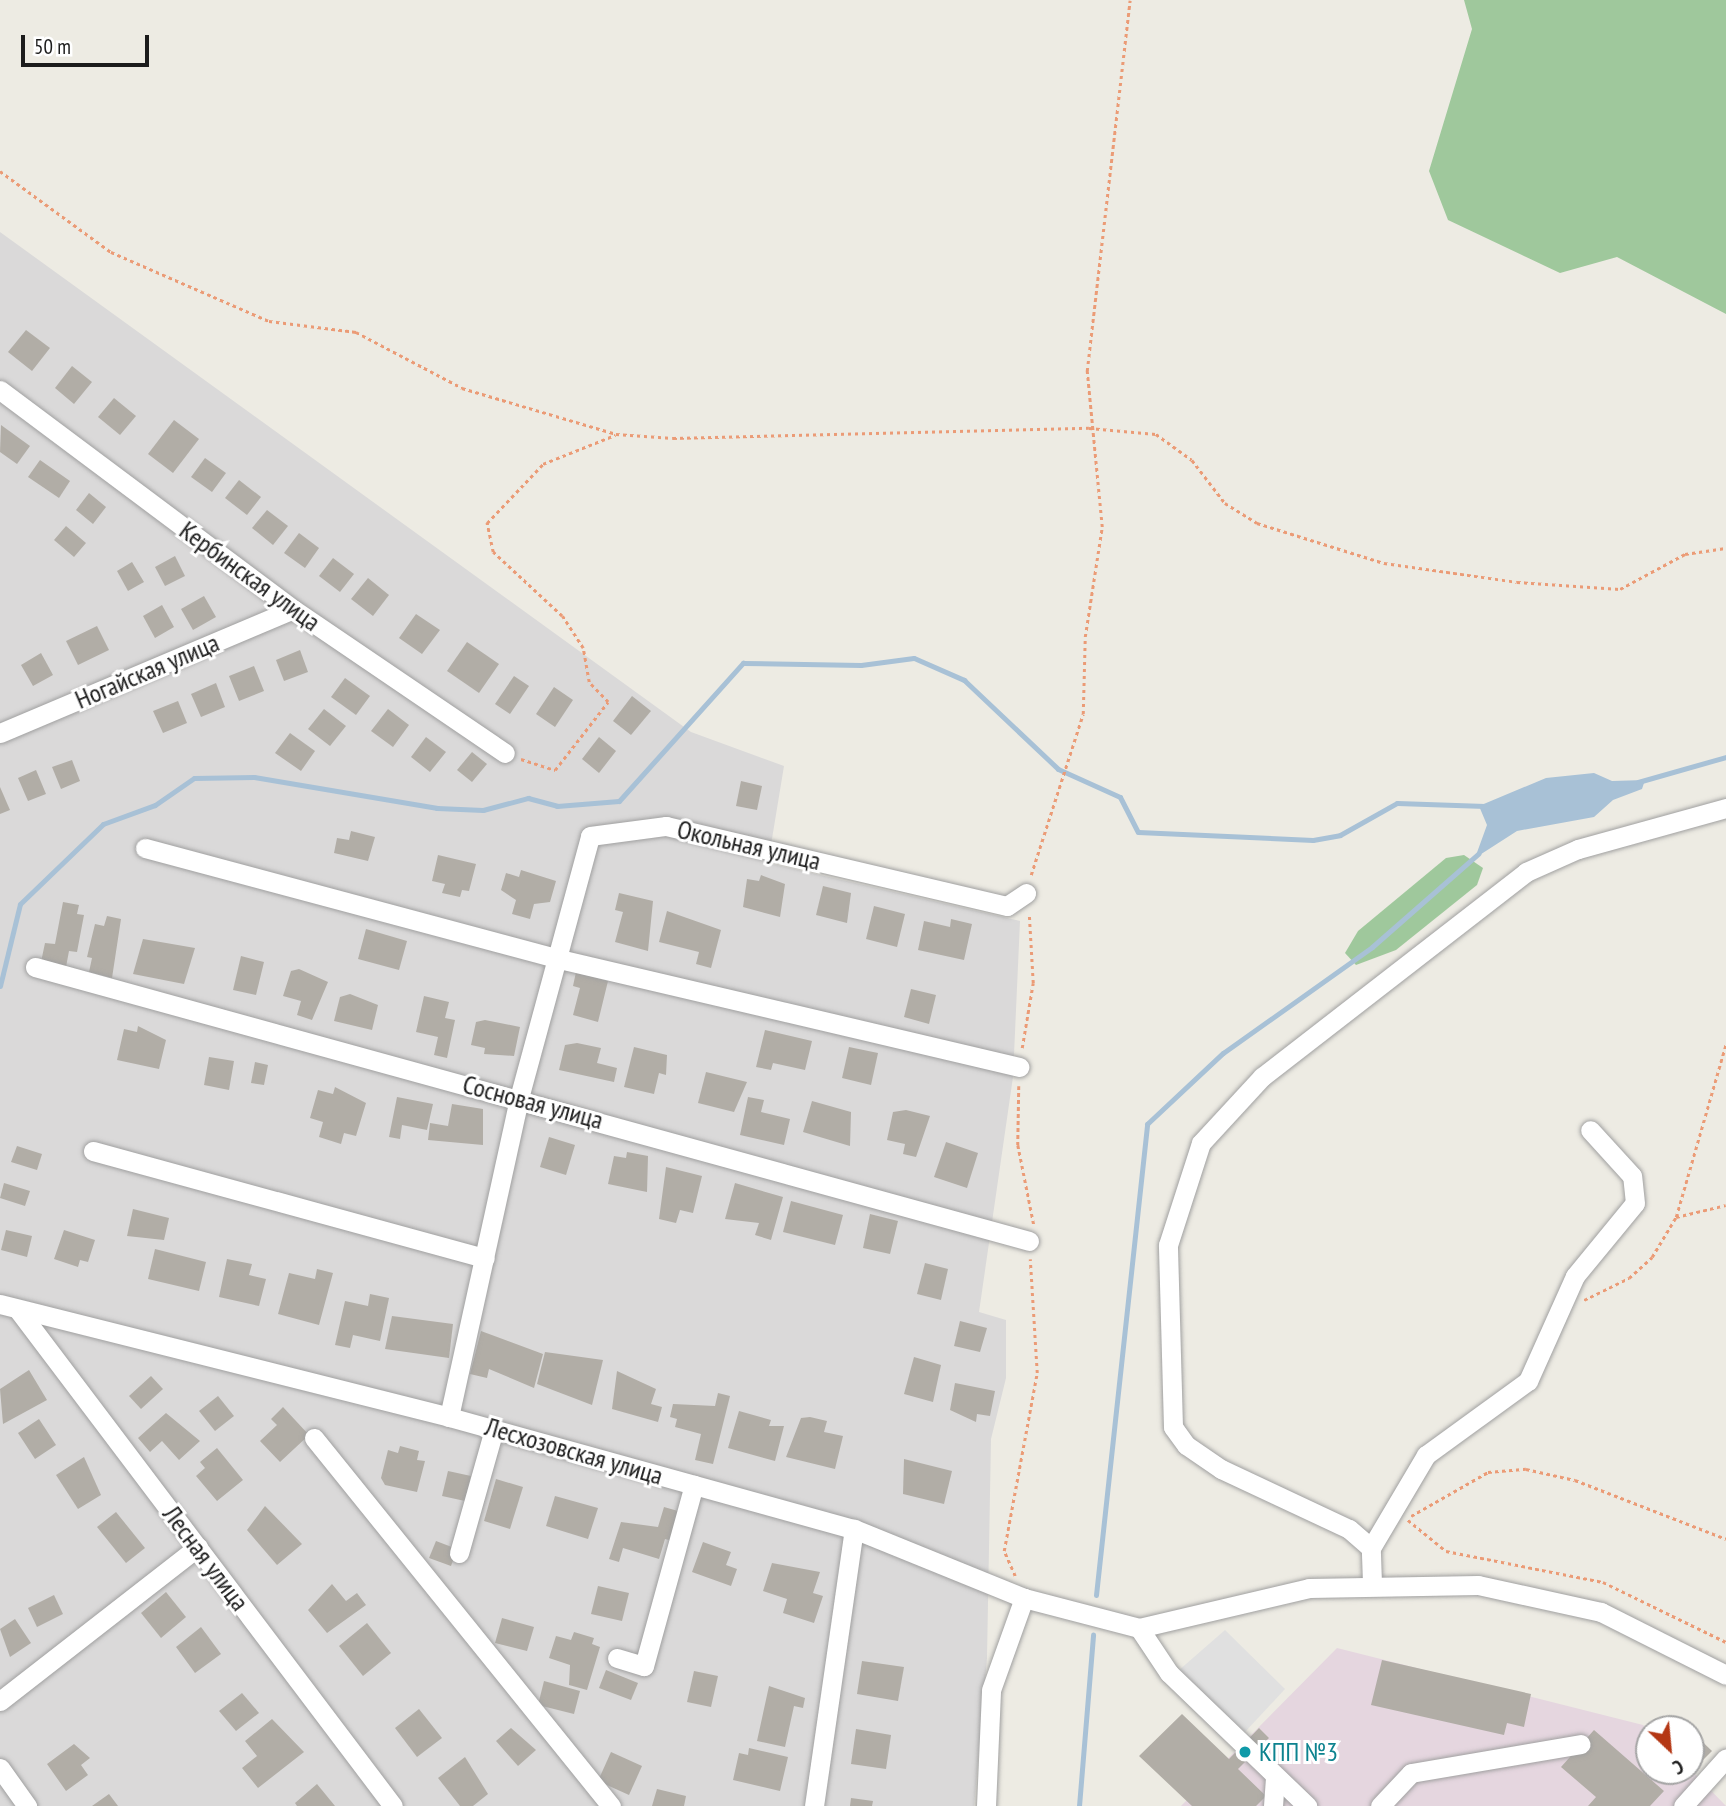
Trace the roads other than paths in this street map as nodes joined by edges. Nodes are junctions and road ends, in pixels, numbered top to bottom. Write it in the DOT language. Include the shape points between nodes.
graph roads {
  1 [pos="0,390"];
  2 [pos="293,609"];
  3 [pos="0,733"];
  4 [pos="505,753"];
  5 [pos="1726,808"];
  6 [pos="145,848"];
  7 [pos="1027,893"];
  8 [pos="555,958"];
  9 [pos="35,967"];
  10 [pos="1019,1067"];
  11 [pos="519,1098"];
  12 [pos="1590,1130"];
  13 [pos="93,1151"];
  14 [pos="1029,1241"];
  15 [pos="485,1258"];
  16 [pos="0,1304"];
  17 [pos="19,1311"];
  18 [pos="449,1417"];
  19 [pos="494,1429"];
  20 [pos="314,1438"];
  21 [pos="694,1485"];
  22 [pos="854,1530"];
  23 [pos="198,1547"];
  24 [pos="1371,1548"];
  25 [pos="459,1553"];
  26 [pos="1372,1583"];
  27 [pos="1024,1598"];
  28 [pos="1139,1628"];
  29 [pos="617,1658"];
  30 [pos="1726,1675"];
  31 [pos="0,1701"];
  32 [pos="1581,1744"];
  33 [pos="1726,1758"];
  34 [pos="0,1768"];
  35 [pos="1275,1776"];
  36 [pos="27,1806"];
  37 [pos="393,1806"];
  38 [pos="611,1806"];
  39 [pos="814,1806"];
  40 [pos="986,1806"];
  41 [pos="1273,1806"];
  42 [pos="1307,1806"];
  43 [pos="1380,1806"];
  44 [pos="1683,1806"];
  1 -- 2 [label="street, Кербинская улица"];
  2 -- 3 [label="street, Ногайская улица"];
  2 -- 4 [label="street, Кербинская улица"];
  5 -- 24 [label="street" via="1578,849 1527,872 1272,1069 1201,1143 1168,1245 1173,1427 1186,1445 1221,1469 1349,1529"];
  6 -- 8 [label="street"];
  7 -- 8 [label="street, Окольная улица" via="1007,906 666,826 590,836"];
  8 -- 10 [label="street"];
  8 -- 11 [label="street"];
  9 -- 11 [label="street, Сосновая улица"];
  11 -- 14 [label="street, Сосновая улица"];
  11 -- 15 [label="street"];
  12 -- 24 [label="street" via="1632,1176 1636,1203 1590,1252 1528,1381 1426,1455 1400,1517"];
  13 -- 15 [label="street"];
  15 -- 18 [label="street"];
  16 -- 17 [label="street, Лесхозовская улица"];
  17 -- 18 [label="street, Лесхозовская улица"];
  17 -- 23 [label="street, Лесная улица"];
  18 -- 19 [label="street, Лесхозовская улица"];
  19 -- 21 [label="street, Лесхозовская улица"];
  19 -- 25 [label="street"];
  20 -- 38 [label="street"];
  21 -- 22 [label="street, Лесхозовская улица"];
  21 -- 29 [label="street" via="644,1666"];
  22 -- 27 [label="street, Лесхозовская улица"];
  22 -- 39 [label="street"];
  23 -- 31 [label="street"];
  23 -- 37 [label="street, Лесная улица"];
  24 -- 26 [label="street"];
  26 -- 28 [label="street" via="1309,1588"];
  26 -- 30 [label="street" via="1478,1585 1601,1612"];
  27 -- 28 [label="street, Лесхозовская улица"];
  27 -- 40 [label="street" via="991,1690"];
  28 -- 35 [label="street" via="1169,1673"];
  32 -- 43 [label="street" via="1411,1773"];
  33 -- 44 [label="street"];
  34 -- 36 [label="street"];
  35 -- 41 [label="street"];
  35 -- 42 [label="street"];
}
